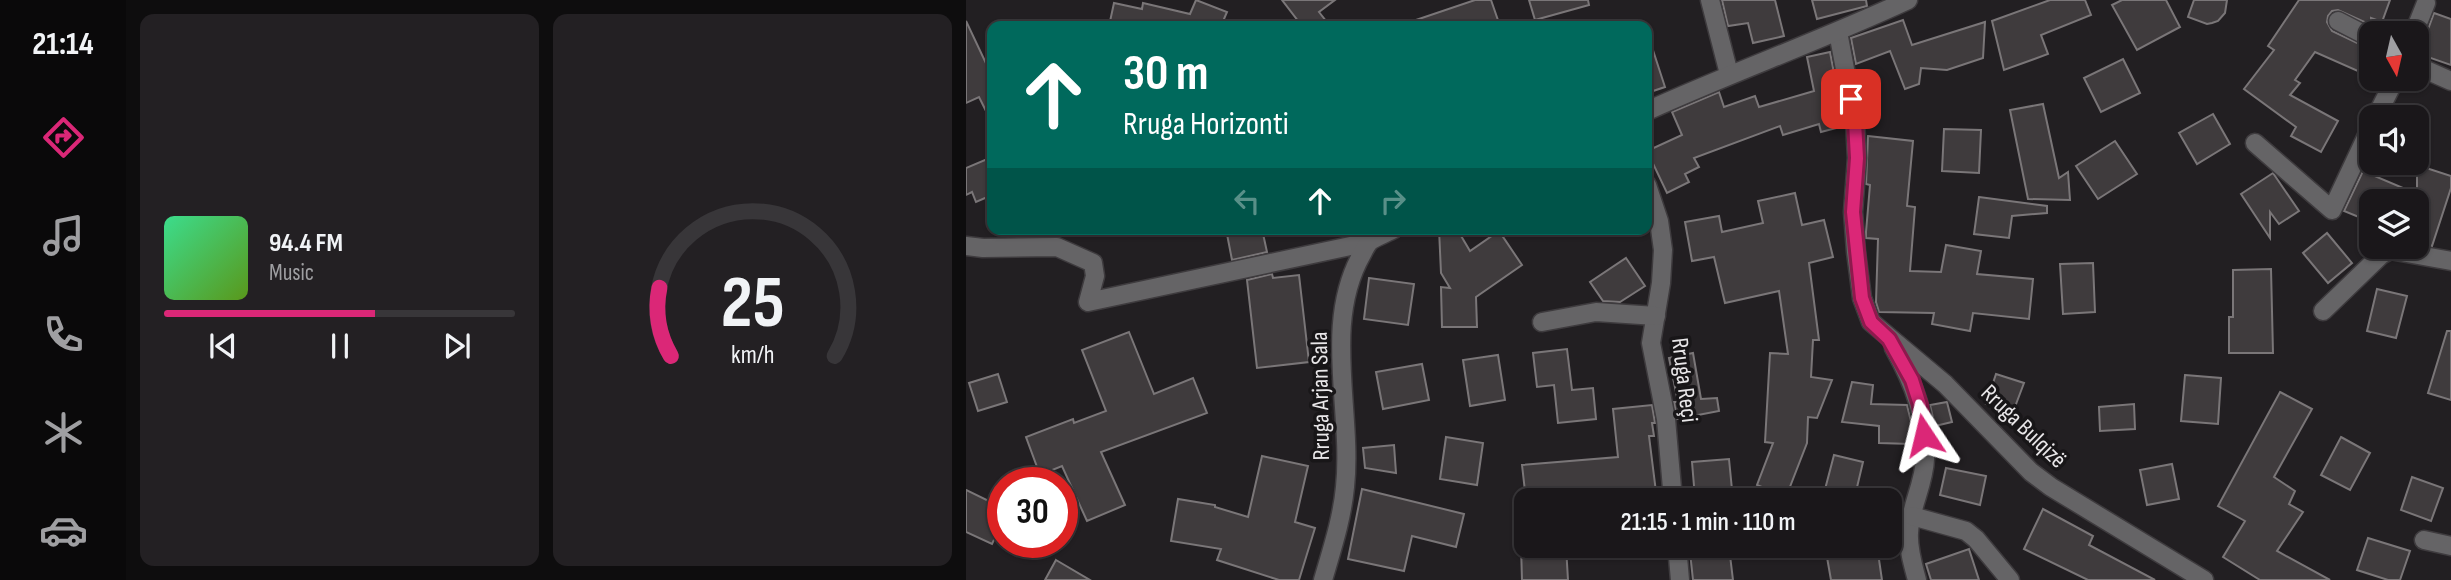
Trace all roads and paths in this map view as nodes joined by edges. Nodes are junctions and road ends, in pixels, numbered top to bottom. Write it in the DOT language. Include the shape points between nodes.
graph roads {
  1 [pos="1710,0"];
  2 [pos="1908,0"];
  3 [pos="2426,3"];
  4 [pos="2338,20"];
  5 [pos="2419,21"];
  6 [pos="2359,31"];
  7 [pos="1838,33"];
  8 [pos="2429,71"];
  9 [pos="1729,74"];
  10 [pos="2451,81"];
  11 [pos="1652,109"];
  12 [pos="2255,144"];
  13 [pos="2359,153"];
  14 [pos="1652,201"];
  15 [pos="1382,235"];
  16 [pos="1369,242"];
  17 [pos="966,246"];
  18 [pos="2451,261"];
  19 [pos="2323,311"];
  20 [pos="1656,316"];
  21 [pos="1542,322"];
  22 [pos="1889,339"];
  23 [pos="1672,488"];
  24 [pos="1912,516"];
  25 [pos="2424,540"];
  26 [pos="2451,546"];
  27 [pos="1677,558"];
  28 [pos="1323,580"];
  29 [pos="1679,580"];
  30 [pos="1917,580"];
  31 [pos="2010,580"];
  32 [pos="2204,580"];
  1 -- 9 [label="street"];
  2 -- 7 [label="street"];
  3 -- 5 [label="street"];
  4 -- 6 [label="street"];
  7 -- 9 [label="street"];
  7 -- 22 [label="street" via="1855,122 1853,212 1862,298 1871,322"];
  8 -- 10 [label="street"];
  9 -- 11 [label="street"];
  12 -- 13 [label="street" via="2332,210"];
  14 -- 20 [label="street, Rruga Reçi" via="1663,250"];
  15 -- 16 [label="street"];
  16 -- 17 [label="street" via="1088,302 1095,276 1093,263 1057,247"];
  16 -- 28 [label="street, Rruga Arjan Sala" via="1356,265 1342,320 1345,486 1339,527"];
  18 -- 19 [label="street" via="2390,250"];
  20 -- 21 [label="street" via="1597,312"];
  20 -- 23 [label="street, Rruga Reçi" via="1651,343 1666,419"];
  22 -- 24 [label="street" via="1912,380 1924,435 1923,472"];
  22 -- 32 [label="street, Rruga Bulqizë" via="1945,384 2031,472"];
  24 -- 30 [label="street" via="1909,533"];
  24 -- 31 [label="street" via="1966,531"];
  25 -- 26 [label="street"];
  27 -- 29 [label="street"];
}
